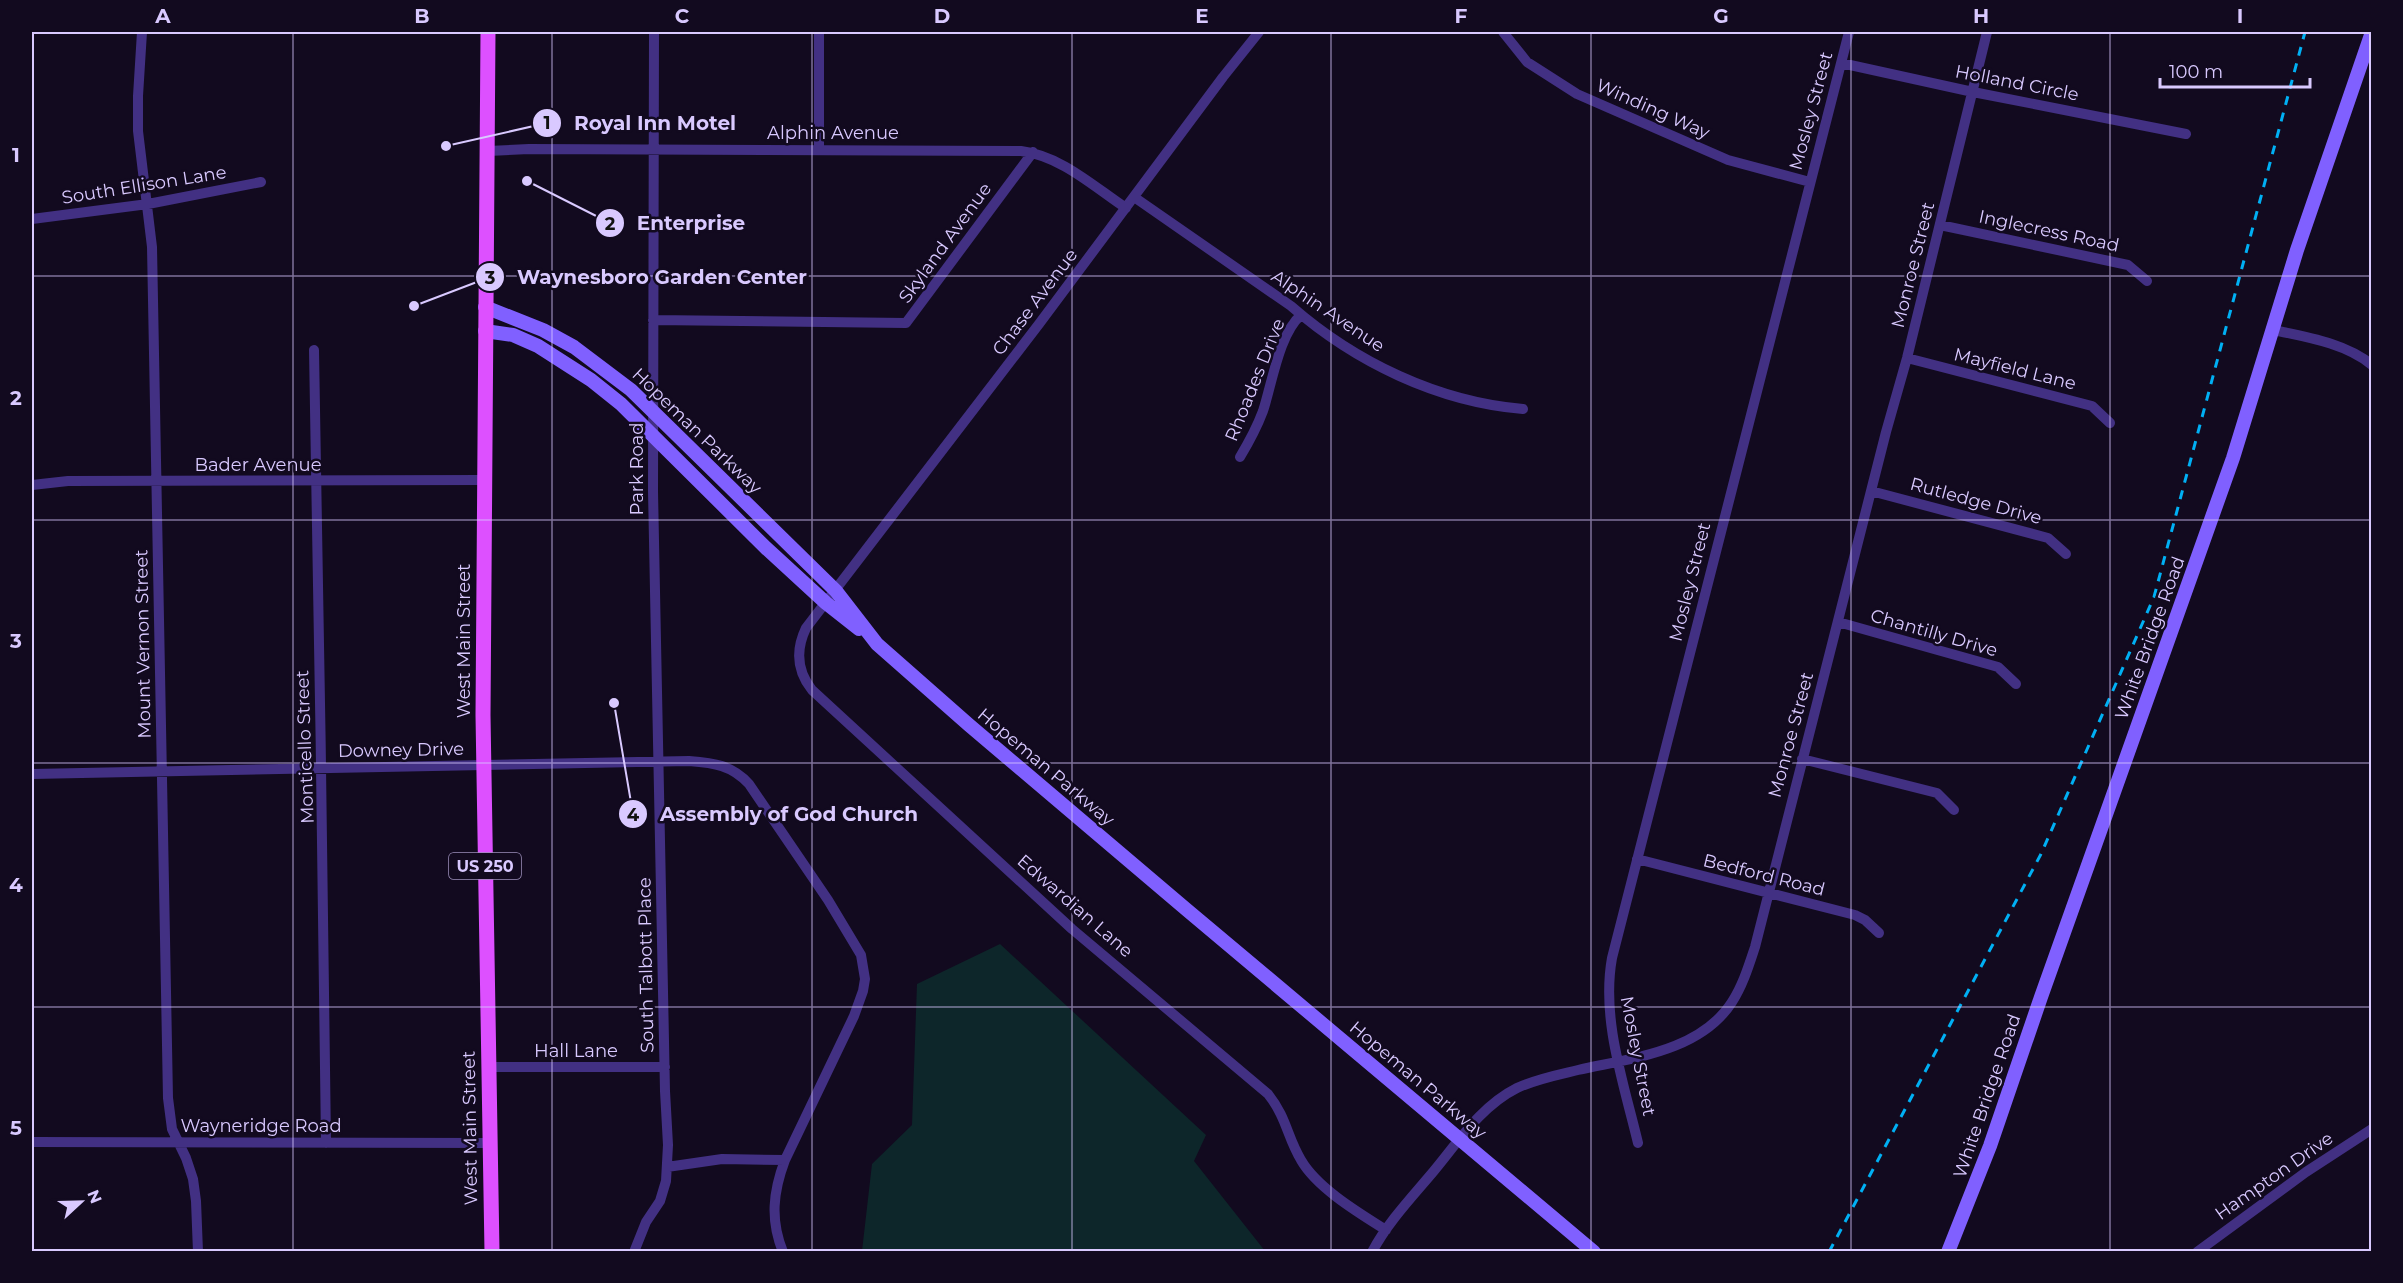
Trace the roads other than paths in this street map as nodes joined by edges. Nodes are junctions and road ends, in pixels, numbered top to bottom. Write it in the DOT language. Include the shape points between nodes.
graph roads {
  1 [pos="142,32"];
  2 [pos="488,32"];
  3 [pos="654,32"];
  4 [pos="819,32"];
  5 [pos="1259,32"];
  6 [pos="1503,32"];
  7 [pos="1849,32"];
  8 [pos="1988,32"];
  9 [pos="2372,32"];
  10 [pos="1841,63"];
  11 [pos="1973,92"];
  12 [pos="2186,135"];
  13 [pos="654,150"];
  14 [pos="819,150"];
  15 [pos="488,151"];
  16 [pos="1033,152"];
  17 [pos="261,182"];
  18 [pos="1810,182"];
  19 [pos="1134,197"];
  20 [pos="148,204"];
  21 [pos="1126,208"];
  22 [pos="32,219"];
  23 [pos="1940,225"];
  24 [pos="2147,281"];
  25 [pos="485,307"];
  26 [pos="1301,315"];
  27 [pos="653,320"];
  28 [pos="2273,330"];
  29 [pos="485,331"];
  30 [pos="314,350"];
  31 [pos="1907,358"];
  32 [pos="2372,365"];
  33 [pos="1523,409"];
  34 [pos="653,412"];
  35 [pos="2110,423"];
  36 [pos="653,435"];
  37 [pos="1240,457"];
  38 [pos="484,480"];
  39 [pos="156,481"];
  40 [pos="316,482"];
  41 [pos="32,485"];
  42 [pos="1871,491"];
  43 [pos="2066,554"];
  44 [pos="836,591"];
  45 [pos="826,603"];
  46 [pos="1838,622"];
  47 [pos="877,644"];
  48 [pos="2016,684"];
  49 [pos="1802,759"];
  50 [pos="659,762"];
  51 [pos="484,765"];
  52 [pos="322,768"];
  53 [pos="162,771"];
  54 [pos="32,774"];
  55 [pos="1954,810"];
  56 [pos="1637,859"];
  57 [pos="1768,893"];
  58 [pos="1879,933"];
  59 [pos="1619,1061"];
  60 [pos="488,1067"];
  61 [pos="664,1067"];
  62 [pos="2372,1129"];
  63 [pos="1461,1139"];
  64 [pos="32,1142"];
  65 [pos="179,1142"];
  66 [pos="326,1143"];
  67 [pos="489,1143"];
  68 [pos="1638,1143"];
  69 [pos="785,1160"];
  70 [pos="667,1167"];
  71 [pos="1386,1230"];
  72 [pos="198,1251"];
  73 [pos="492,1251"];
  74 [pos="634,1251"];
  75 [pos="783,1251"];
  76 [pos="1372,1251"];
  77 [pos="1594,1251"];
  78 [pos="1948,1251"];
  79 [pos="2197,1251"];
  1 -- 20 [label="street, Mount Vernon Street" via="138,131"];
  2 -- 15 [label="main road, West Main Street / US 250"];
  3 -- 13 [label="street, Park Road"];
  4 -- 14 [label="street"];
  5 -- 19 [label="street, Chase Avenue"];
  6 -- 18 [label="street, Winding Way" via="1527,62 1577,94 1728,160"];
  7 -- 10 [label="street, Mosley Street"];
  8 -- 11 [label="street, Monroe Street"];
  9 -- 28 [label="main road, White Bridge Road"];
  10 -- 11 [label="street, Holland Circle"];
  10 -- 18 [label="street, Mosley Street"];
  11 -- 12 [label="street, Holland Circle"];
  11 -- 23 [label="street, Monroe Street"];
  13 -- 14 [label="street, Alphin Avenue"];
  13 -- 15 [label="street, Alphin Avenue"];
  13 -- 27 [label="street, Park Road"];
  14 -- 16 [label="street, Alphin Avenue"];
  15 -- 25 [label="main road, West Main Street / US 250"];
  16 -- 21 [label="street, Alphin Avenue" via="1058,162"];
  16 -- 27 [label="street, Skyland Avenue" via="906,323"];
  17 -- 20 [label="street, South Ellison Lane"];
  18 -- 56 [label="street, Mosley Street"];
  19 -- 21 [label="street, Chase Avenue"];
  19 -- 26 [label="street, Alphin Avenue"];
  20 -- 22 [label="street, South Ellison Lane"];
  20 -- 39 [label="street, Mount Vernon Street"];
  21 -- 44 [label="street, Chase Avenue"];
  23 -- 24 [label="street, Inglecress Road" via="2128,265"];
  23 -- 31 [label="street, Monroe Street"];
  25 -- 29 [label="main road, West Main Street / US 250"];
  25 -- 34 [label="main road, Hopeman Parkway" via="574,347 631,390"];
  26 -- 33 [label="street, Alphin Avenue" via="1362,357 1406,379 1476,402"];
  26 -- 37 [label="street, Rhoades Drive" via="1292,324 1262,414"];
  27 -- 34 [label="street, Park Road"];
  28 -- 32 [label="street" via="2334,345"];
  28 -- 78 [label="main road, White Bridge Road" via="2229,469 1990,1146"];
  29 -- 36 [label="main road" via="513,335 557,358 621,404"];
  29 -- 38 [label="main road, West Main Street / US 250"];
  30 -- 40 [label="street, Monticello Street"];
  31 -- 35 [label="street, Mayfield Lane" via="2092,406"];
  31 -- 42 [label="street, Monroe Street"];
  34 -- 36 [label="street, Park Road"];
  34 -- 44 [label="main road, Hopeman Parkway"];
  36 -- 45 [label="main road"];
  36 -- 50 [label="street, Park Road"];
  38 -- 40 [label="street, Bader Avenue"];
  38 -- 51 [label="main road, West Main Street / US 250"];
  39 -- 40 [label="street, Bader Avenue"];
  39 -- 41 [label="street, Bader Avenue"];
  39 -- 53 [label="street, Mount Vernon Street"];
  40 -- 52 [label="street, Monticello Street"];
  42 -- 43 [label="street, Rutledge Drive" via="2048,538"];
  42 -- 46 [label="street, Monroe Street"];
  44 -- 45 [label="street, Edwardian Lane"];
  44 -- 47 [label="main road, Hopeman Parkway"];
  45 -- 47 [label="main road"];
  45 -- 71 [label="street, Edwardian Lane" via="806,628 800,645 800,670 812,690 1072,929 1268,1094 1310,1173"];
  46 -- 48 [label="street, Chantilly Drive" via="1998,667"];
  46 -- 49 [label="street, Monroe Street"];
  47 -- 63 [label="main road, Hopeman Parkway" via="1186,910"];
  49 -- 55 [label="street" via="1937,793"];
  49 -- 57 [label="street, Monroe Street"];
  50 -- 51 [label="street, Downey Drive"];
  50 -- 61 [label="street, South Talbott Place"];
  50 -- 69 [label="street, Downey Drive" via="719,764 742,776 851,938 864,967 863,992 854,1016"];
  51 -- 52 [label="street, Downey Drive"];
  51 -- 60 [label="main road, West Main Street / US 250"];
  52 -- 53 [label="street, Downey Drive"];
  52 -- 66 [label="street, Monticello Street"];
  53 -- 54 [label="street, Downey Drive"];
  53 -- 65 [label="street, Mount Vernon Street" via="168,1089 172,1129"];
  56 -- 57 [label="street, Bedford Road"];
  56 -- 59 [label="street, Mosley Street" via="1610,973 1609,1006"];
  57 -- 58 [label="street, Bedford Road" via="1855,915"];
  57 -- 59 [label="street, Monroe Street" via="1749,965 1725,1011 1690,1040"];
  59 -- 63 [label="street, Monroe Street" via="1543,1078 1517,1088 1487,1109"];
  59 -- 68 [label="street, Mosley Street"];
  60 -- 61 [label="street, Hall Lane"];
  60 -- 67 [label="main road, West Main Street / US 250"];
  61 -- 70 [label="street, South Talbott Place"];
  62 -- 79 [label="street, Hampton Drive"];
  63 -- 71 [label="street, Monroe Street"];
  63 -- 77 [label="main road, Hopeman Parkway"];
  64 -- 65 [label="street, Wayneridge Road"];
  65 -- 66 [label="street, Wayneridge Road"];
  65 -- 72 [label="street, Mount Vernon Street" via="193,1179"];
  66 -- 67 [label="street, Wayneridge Road"];
  67 -- 73 [label="main road, West Main Street / US 250"];
  69 -- 70 [label="street" via="722,1159"];
  69 -- 75 [label="street" via="777,1181 774,1207"];
  70 -- 74 [label="street, South Talbott Place" via="664,1192"];
  71 -- 76 [label="street, Monroe Street"];
}
